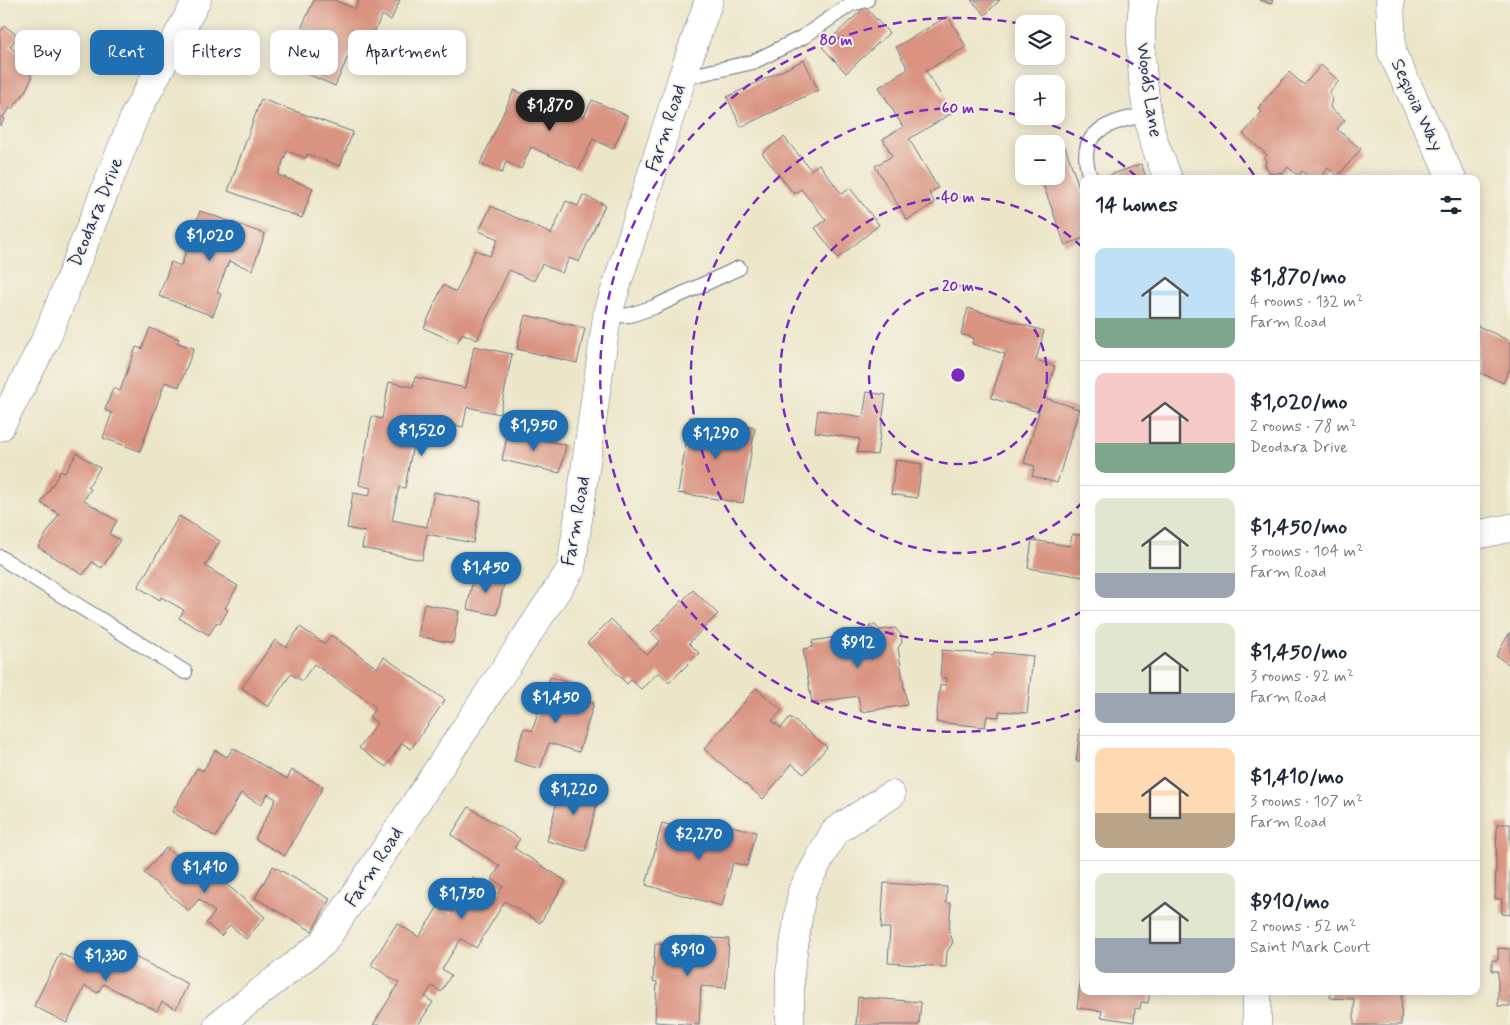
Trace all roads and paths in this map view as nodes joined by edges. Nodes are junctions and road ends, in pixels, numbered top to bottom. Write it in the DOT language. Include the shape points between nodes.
graph roads {
  1 [pos="197,0"];
  2 [pos="709,0"];
  3 [pos="867,0"];
  4 [pos="1144,0"];
  5 [pos="1390,0"];
  6 [pos="682,78"];
  7 [pos="1149,114"];
  8 [pos="1089,175"];
  9 [pos="1167,175"];
  10 [pos="1450,175"];
  11 [pos="739,268"];
  12 [pos="607,316"];
  13 [pos="0,427"];
  14 [pos="1510,528"];
  15 [pos="1480,534"];
  16 [pos="0,556"];
  17 [pos="186,672"];
  18 [pos="891,795"];
  19 [pos="1257,995"];
  20 [pos="218,1025"];
  21 [pos="790,1025"];
  22 [pos="1257,1025"];
  1 -- 13 [label="street, Deodara Drive" via="135,115 46,339"];
  2 -- 6 [label="street, Farm Road"];
  3 -- 6 [label="lane" via="851,4 804,37 753,62"];
  4 -- 7 [label="street, Woods Lane" via="1140,17 1142,66"];
  5 -- 10 [label="street, Sequoia Way" via="1392,53"];
  6 -- 12 [label="street, Farm Road"];
  7 -- 8 [label="lane" via="1108,124 1093,134 1086,145"];
  7 -- 9 [label="street, Woods Lane" via="1151,132"];
  11 -- 12 [label="lane" via="654,307 630,315"];
  12 -- 20 [label="street, Farm Road" via="571,569 323,943"];
  14 -- 15 [label="street"];
  16 -- 17 [label="lane"];
  18 -- 21 [label="street" via="835,831 802,890 790,974"];
  19 -- 22 [label="street"];
}
